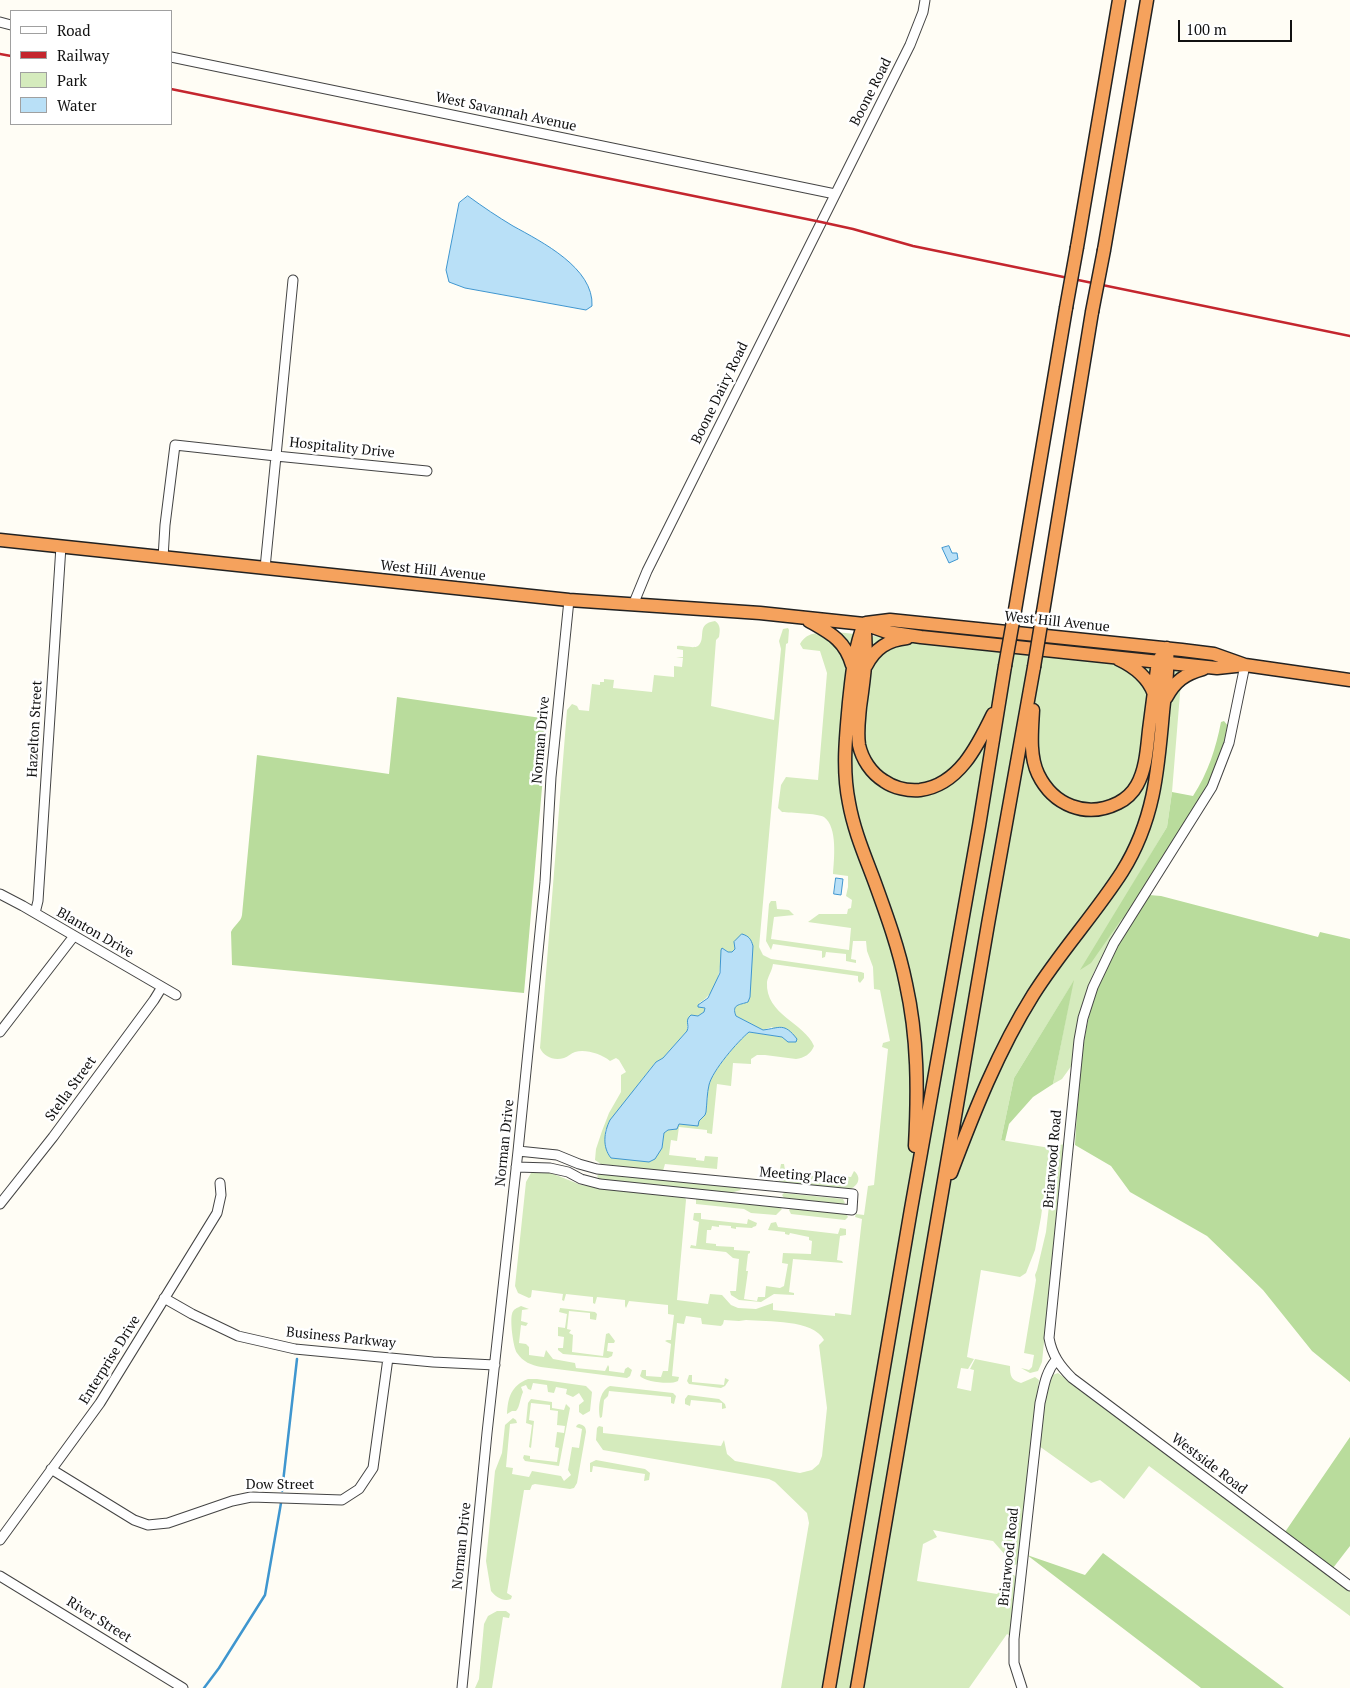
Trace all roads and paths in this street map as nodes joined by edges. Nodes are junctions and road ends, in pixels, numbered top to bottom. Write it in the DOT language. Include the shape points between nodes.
graph roads {
  1 [pos="925,0"];
  2 [pos="1119,0"];
  3 [pos="1147,0"];
  4 [pos="172,57"];
  5 [pos="835,194"];
  6 [pos="294,280"];
  7 [pos="276,456"];
  8 [pos="427,471"];
  9 [pos="0,540"];
  10 [pos="61,546"];
  11 [pos="163,558"];
  12 [pos="265,568"];
  13 [pos="568,600"];
  14 [pos="633,605"];
  15 [pos="805,618"];
  16 [pos="864,624"];
  17 [pos="921,636"];
  18 [pos="1167,648"];
  19 [pos="1111,656"];
  20 [pos="1163,662"];
  21 [pos="1245,665"];
  22 [pos="859,667"];
  23 [pos="1034,667"];
  24 [pos="1207,667"];
  25 [pos="1350,680"];
  26 [pos="1159,697"];
  27 [pos="999,701"];
  28 [pos="0,894"];
  29 [pos="35,913"];
  30 [pos="74,936"];
  31 [pos="162,987"];
  32 [pos="176,995"];
  33 [pos="0,1032"];
  34 [pos="518,1151"];
  35 [pos="516,1167"];
  36 [pos="220,1183"];
  37 [pos="940,1200"];
  38 [pos="0,1204"];
  39 [pos="911,1209"];
  40 [pos="164,1298"];
  41 [pos="388,1358"];
  42 [pos="1056,1360"];
  43 [pos="495,1365"];
  44 [pos="51,1470"];
  45 [pos="0,1540"];
  46 [pos="0,1576"];
  47 [pos="1350,1586"];
  48 [pos="183,1688"];
  49 [pos="462,1688"];
  50 [pos="829,1688"];
  51 [pos="856,1688"];
  52 [pos="1022,1688"];
  1 -- 5 [label="street, Boone Road" via="910,45"];
  2 -- 27 [label="highway, bridge"];
  3 -- 23 [label="highway, bridge"];
  4 -- 5 [label="street, West Savannah Avenue"];
  5 -- 14 [label="street, Boone Dairy Road"];
  6 -- 7 [label="street"];
  7 -- 8 [label="street, Hospitality Drive"];
  7 -- 11 [label="street" via="175,445"];
  7 -- 12 [label="street, Hospitality Drive"];
  9 -- 10 [label="highway, West Hill Avenue"];
  10 -- 11 [label="highway, West Hill Avenue"];
  10 -- 29 [label="street, Hazelton Street"];
  11 -- 12 [label="highway, West Hill Avenue"];
  12 -- 13 [label="highway, West Hill Avenue"];
  13 -- 14 [label="highway, West Hill Avenue"];
  13 -- 34 [label="street, Norman Drive" via="551,777 545,882"];
  14 -- 15 [label="highway, West Hill Avenue"];
  15 -- 16 [label="highway, West Hill Avenue"];
  15 -- 22 [label="highway" via="841,642"];
  16 -- 17 [label="highway, West Hill Avenue" via="887,632"];
  16 -- 18 [label="highway, West Hill Avenue" via="890,620"];
  16 -- 22 [label="highway" via="858,639"];
  17 -- 19 [label="highway, West Hill Avenue"];
  17 -- 22 [label="highway" via="887,643"];
  18 -- 20 [label="highway"];
  18 -- 21 [label="highway, West Hill Avenue" via="1214,654"];
  19 -- 20 [label="highway, West Hill Avenue"];
  19 -- 26 [label="highway" via="1144,677"];
  20 -- 24 [label="highway, West Hill Avenue"];
  20 -- 26 [label="highway"];
  21 -- 24 [label="highway, West Hill Avenue"];
  21 -- 25 [label="highway, West Hill Avenue"];
  21 -- 42 [label="street, Briarwood Road" via="1229,743 1212,787 1114,943 1093,987 1083,1018 1049,1338"];
  22 -- 27 [label="highway" via="858,736 861,751 874,773 900,788 929,788 959,770 976,747"];
  22 -- 39 [label="highway" via="844,754 848,802 894,938 914,1031 918,1093"];
  23 -- 26 [label="highway" via="1034,762 1047,789 1058,800 1081,809 1097,810 1114,805 1128,797 1138,785"];
  23 -- 37 [label="highway"];
  24 -- 26 [label="highway" via="1178,680"];
  26 -- 37 [label="highway" via="1158,767 1146,824 1112,886 1048,973 1011,1033 980,1098"];
  27 -- 39 [label="highway"];
  28 -- 29 [label="street, Blanton Drive"];
  29 -- 30 [label="street, Blanton Drive"];
  30 -- 31 [label="street, Blanton Drive"];
  30 -- 33 [label="street"];
  31 -- 32 [label="street, Blanton Drive"];
  31 -- 38 [label="street, Stella Street"];
  34 -- 35 [label="street, Norman Drive"];
  34 -- 35 [label="street, Meeting Place" via="557,1156 597,1169 853,1194 852,1210 600,1184 550,1168"];
  35 -- 43 [label="street, Norman Drive"];
  36 -- 40 [label="street, Enterprise Drive" via="217,1213"];
  37 -- 51 [label="highway"];
  39 -- 50 [label="highway"];
  40 -- 41 [label="street, Business Parkway" via="238,1336 295,1349"];
  40 -- 44 [label="street, Enterprise Drive" via="100,1403"];
  41 -- 43 [label="street, Business Parkway"];
  41 -- 44 [label="street, Dow Street" via="372,1468 359,1489 342,1500 251,1497 168,1523 148,1525 134,1520"];
  42 -- 47 [label="street, Westside Road" via="1078,1383"];
  42 -- 52 [label="street, Briarwood Road" via="1045,1377 1040,1404 1014,1638 1014,1663"];
  43 -- 49 [label="street, Norman Drive"];
  44 -- 45 [label="street, Enterprise Drive"];
  46 -- 48 [label="street, River Street"];
}
